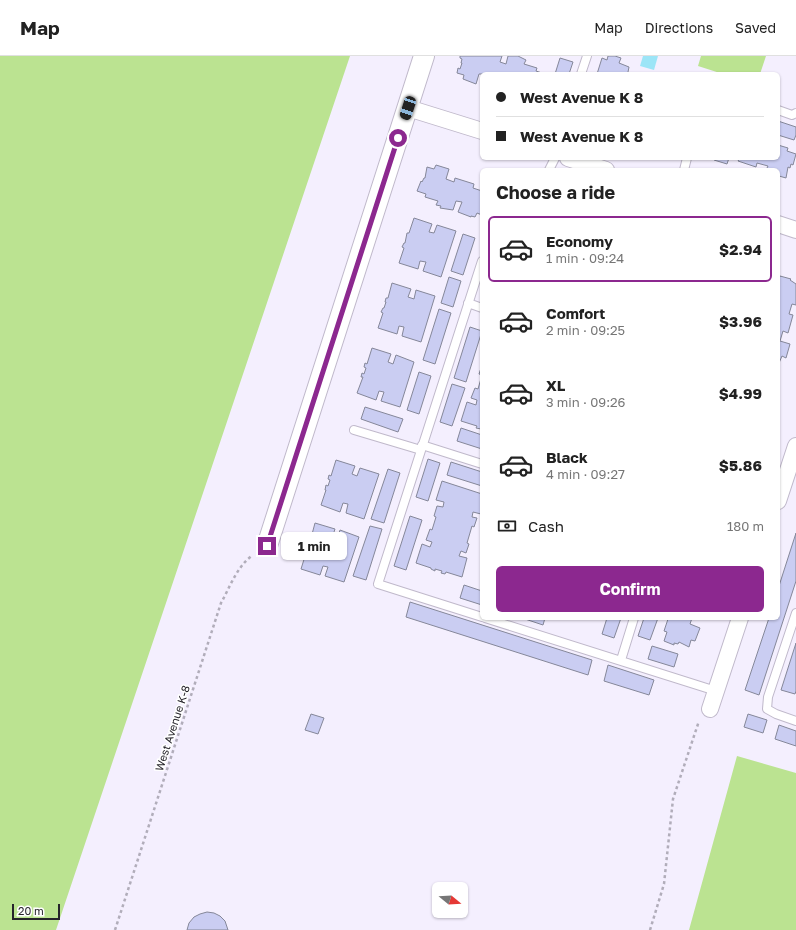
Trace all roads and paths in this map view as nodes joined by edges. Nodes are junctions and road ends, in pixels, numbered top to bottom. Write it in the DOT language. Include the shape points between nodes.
graph roads {
  1 [pos="424,56"];
  2 [pos="587,56"];
  3 [pos="582,72"];
  4 [pos="408,108"];
  5 [pos="780,111"];
  6 [pos="796,113"];
  7 [pos="480,130"];
  8 [pos="574,160"];
  9 [pos="600,168"];
  10 [pos="780,225"];
  11 [pos="796,230"];
  12 [pos="480,267"];
  13 [pos="468,303"];
  14 [pos="480,307"];
  15 [pos="354,430"];
  16 [pos="796,446"];
  17 [pos="422,448"];
  18 [pos="480,463"];
  19 [pos="780,495"];
  20 [pos="267,546"];
  21 [pos="796,613"];
  22 [pos="480,616"];
  23 [pos="491,620"];
  24 [pos="633,620"];
  25 [pos="739,620"];
  26 [pos="621,660"];
  27 [pos="716,691"];
  28 [pos="710,709"];
  29 [pos="796,721"];
  30 [pos="115,930"];
  31 [pos="650,930"];
  1 -- 4 [label="street"];
  2 -- 3 [label="lane"];
  4 -- 7 [label="street"];
  4 -- 20 [label="street"];
  5 -- 6 [label="lane" via="792,115"];
  8 -- 9 [label="street"];
  10 -- 11 [label="street"];
  12 -- 13 [label="lane"];
  13 -- 14 [label="lane"];
  13 -- 17 [label="lane"];
  15 -- 17 [label="lane"];
  16 -- 19 [label="street"];
  17 -- 18 [label="lane"];
  17 -- 22 [label="lane" via="378,584"];
  20 -- 30 [label="path, West Avenue K-8" via="248,559 236,574 221,603"];
  21 -- 29 [label="lane" via="768,697 767,709"];
  23 -- 26 [label="lane"];
  24 -- 26 [label="lane"];
  25 -- 27 [label="street"];
  26 -- 27 [label="lane"];
  27 -- 28 [label="street"];
  28 -- 31 [label="path" via="700,716 673,799 664,884"];
}
